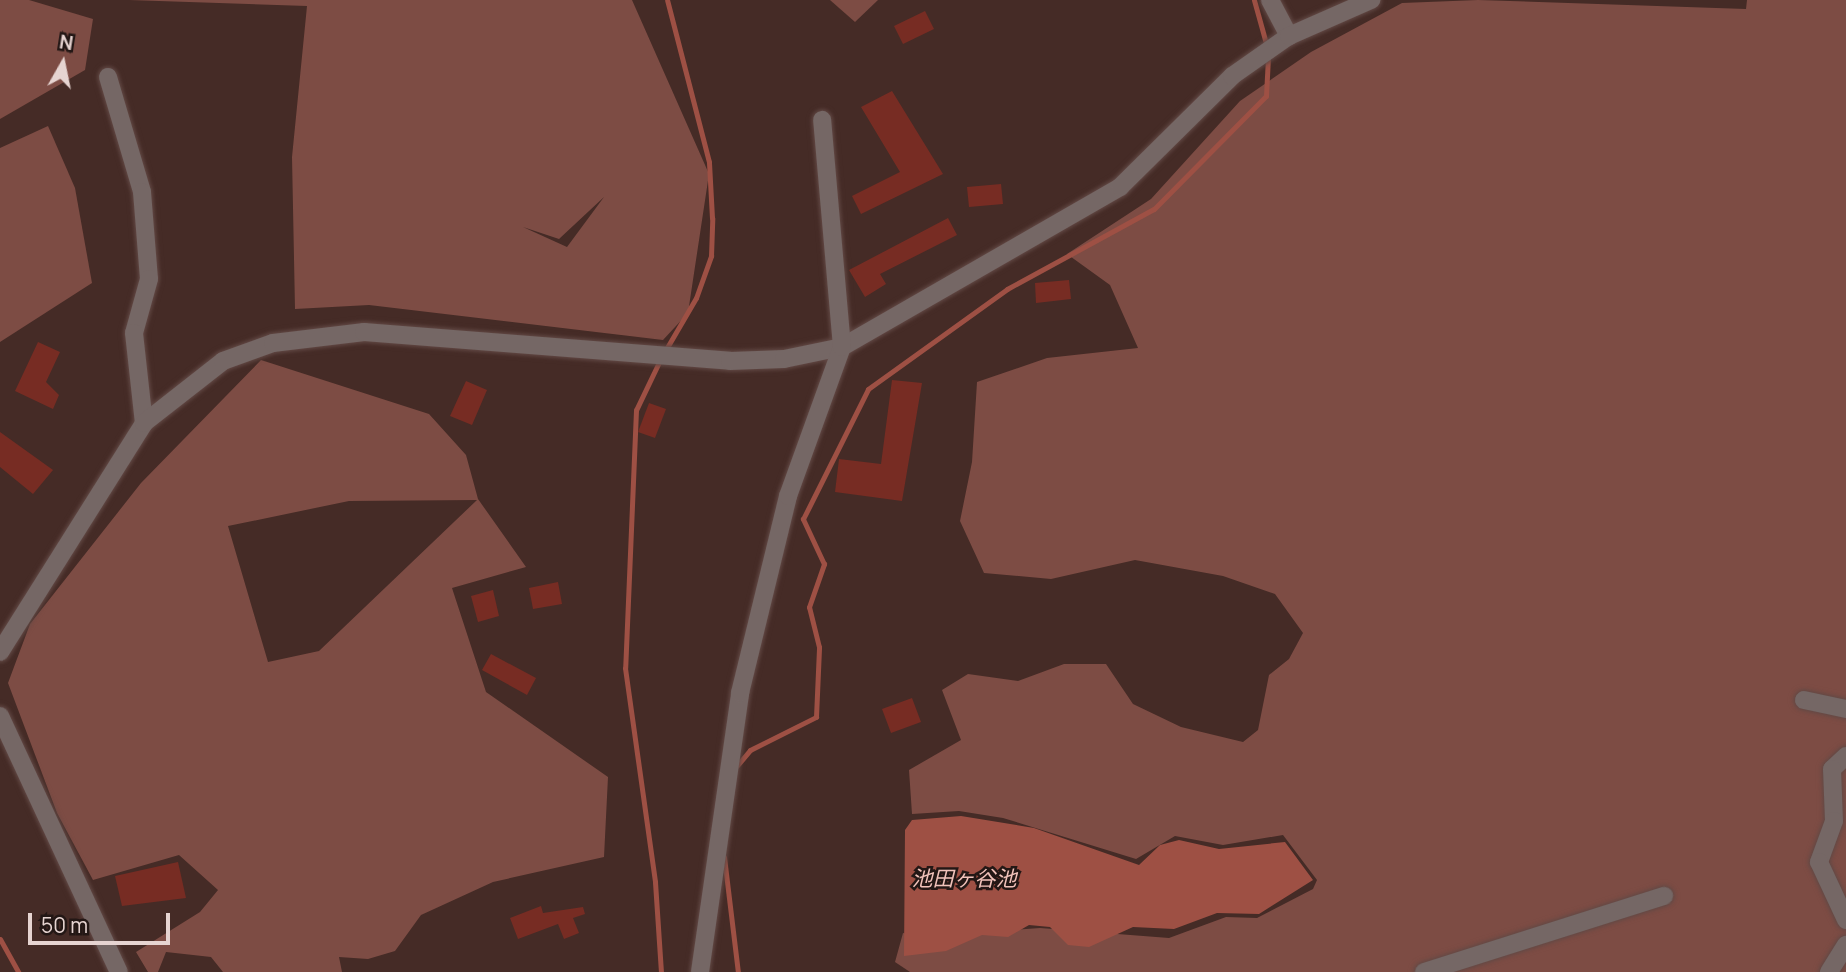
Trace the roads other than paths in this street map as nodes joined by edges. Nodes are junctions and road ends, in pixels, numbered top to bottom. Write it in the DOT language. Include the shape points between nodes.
graph roads {
  1 [pos="1270,0"];
  2 [pos="1371,0"];
  3 [pos="1289,36"];
  4 [pos="108,78"];
  5 [pos="821,120"];
  6 [pos="842,347"];
  7 [pos="144,423"];
  8 [pos="0,652"];
  9 [pos="1804,700"];
  10 [pos="1846,709"];
  11 [pos="0,716"];
  12 [pos="1846,756"];
  13 [pos="1664,896"];
  14 [pos="1846,920"];
  15 [pos="1846,944"];
  16 [pos="119,972"];
  17 [pos="700,972"];
  18 [pos="1424,972"];
  19 [pos="1829,972"];
  1 -- 3 [label="street"];
  2 -- 3 [label="street"];
  3 -- 6 [label="street" via="1232,76 1119,187"];
  4 -- 7 [label="street" via="142,192 149,279 134,333"];
  5 -- 6 [label="street"];
  6 -- 7 [label="street" via="784,359 730,361 321,334 223,362"];
  6 -- 17 [label="street" via="788,496 740,693"];
  7 -- 8 [label="street"];
  9 -- 10 [label="street"];
  11 -- 16 [label="street"];
  12 -- 14 [label="street" via="1832,769 1834,821 1819,862"];
  13 -- 18 [label="street"];
  15 -- 19 [label="street"];
}
